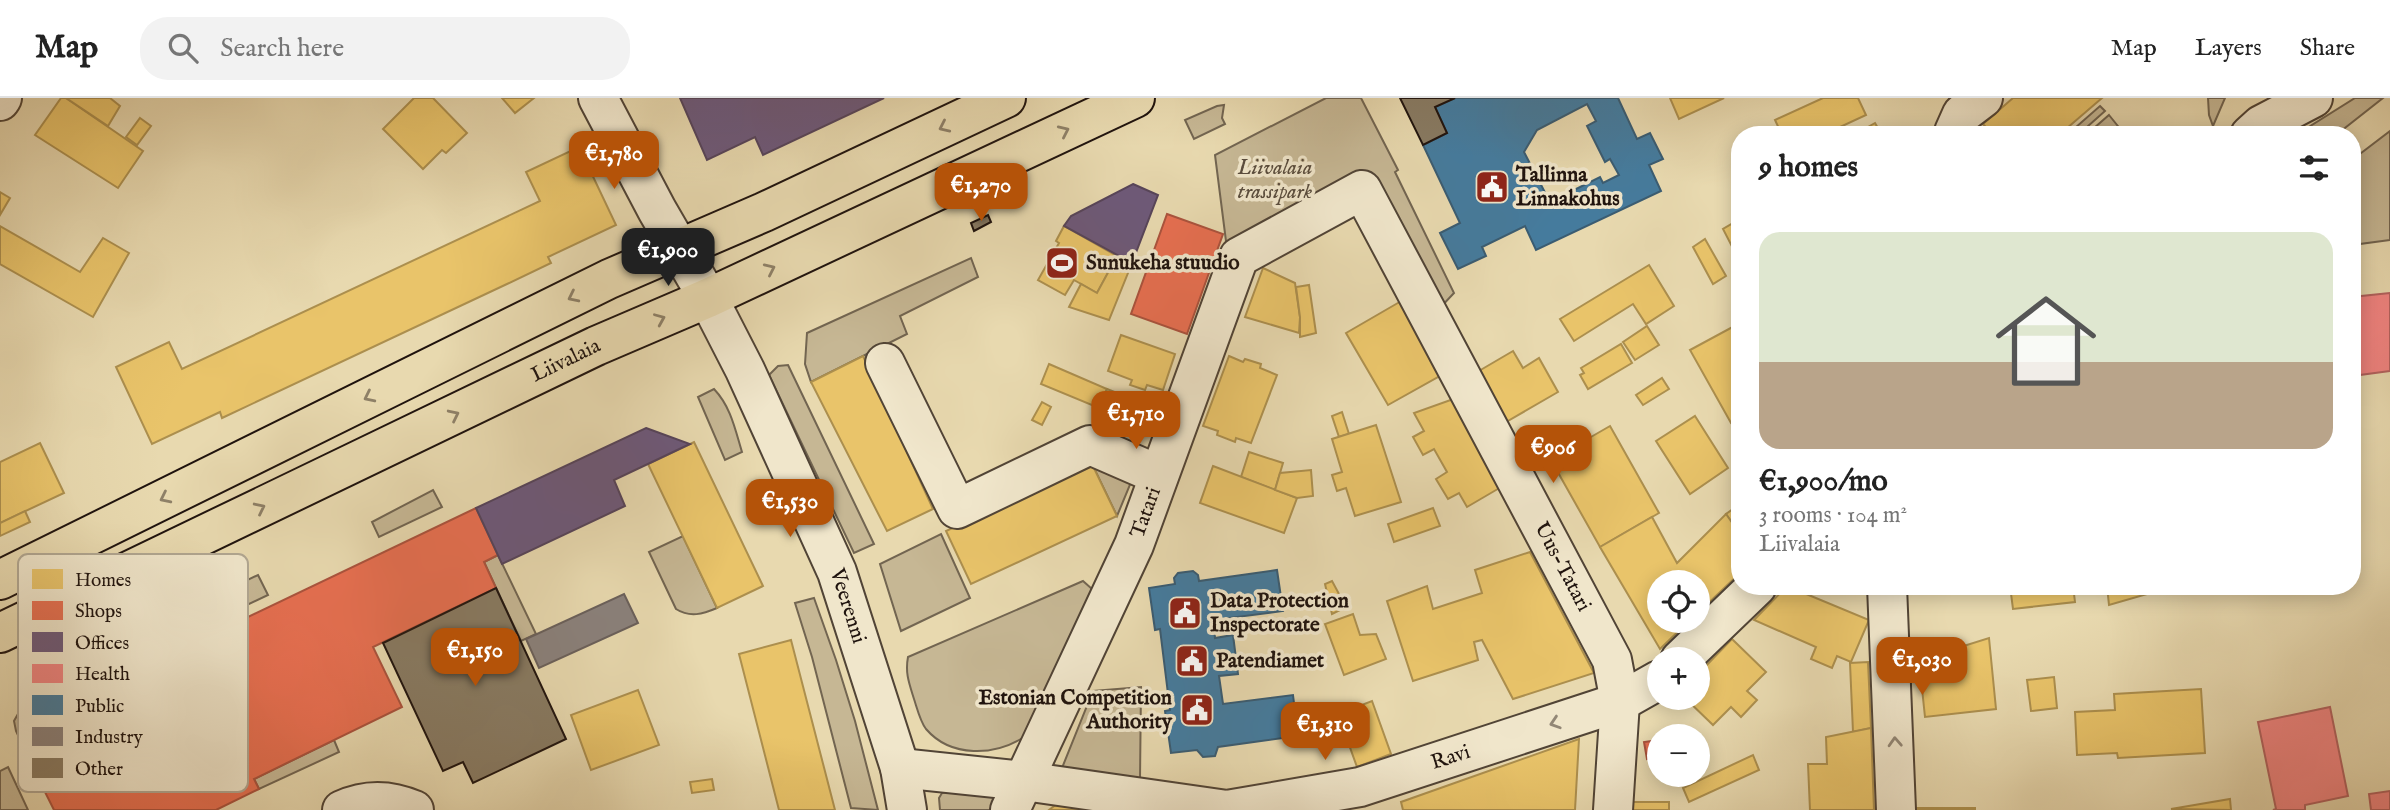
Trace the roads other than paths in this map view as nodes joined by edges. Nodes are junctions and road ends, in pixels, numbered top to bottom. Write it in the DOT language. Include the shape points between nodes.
graph roads {
  1 [pos="1006,98"];
  2 [pos="1135,98"];
  3 [pos="1983,98"];
  4 [pos="2313,98"];
  5 [pos="604,100"];
  6 [pos="2255,119"];
  7 [pos="1957,126"];
  8 [pos="1362,190"];
  9 [pos="680,248"];
  10 [pos="708,298"];
  11 [pos="885,363"];
  12 [pos="1159,475"];
  13 [pos="53,554"];
  14 [pos="164,554"];
  15 [pos="18,571"];
  16 [pos="0,580"];
  17 [pos="1748,595"];
  18 [pos="1887,595"];
  19 [pos="18,624"];
  20 [pos="0,633"];
  21 [pos="1694,647"];
  22 [pos="1647,687"];
  23 [pos="1620,702"];
  24 [pos="900,768"];
  25 [pos="1017,795"];
  26 [pos="1350,799"];
  27 [pos="342,810"];
  28 [pos="414,810"];
  29 [pos="907,810"];
  30 [pos="1613,810"];
  31 [pos="1896,810"];
  1 -- 9 [label="main road, one-way"];
  10 -- 2 [label="main road, Liivalaia, one-way"];
  3 -- 7 [label="street" via="1962,114"];
  4 -- 6 [label="street"];
  5 -- 9 [label="street, Veerenni"];
  8 -- 12 [label="street, Tatari" via="1239,257"];
  8 -- 23 [label="street, Uus-Tatari" via="1612,660"];
  9 -- 10 [label="street, Veerenni"];
  9 -- 13 [label="main road, one-way" via="608,279"];
  14 -- 10 [label="main road, Liivalaia, one-way" via="596,346"];
  10 -- 24 [label="street, Veerenni" via="837,572"];
  11 -- 12 [label="street" via="957,509 1090,445"];
  12 -- 25 [label="street, Tatari" via="1134,545"];
  15 -- 16 [label="main road, one-way"];
  17 -- 21 [label="street"];
  31 -- 18 [label="street, one-way"];
  20 -- 19 [label="main road, Liivalaia, one-way"];
  22 -- 23 [label="street, Ravi"];
  23 -- 26 [label="street, Ravi, one-way"];
  23 -- 30 [label="street, Uus-Tatari"];
  24 -- 25 [label="street, Ravi"];
  24 -- 29 [label="street, Veerenni"];
  25 -- 26 [label="street, Ravi" via="1227,810"];
  27 -- 28 [label="street" via="355,804 385,802"];
}
